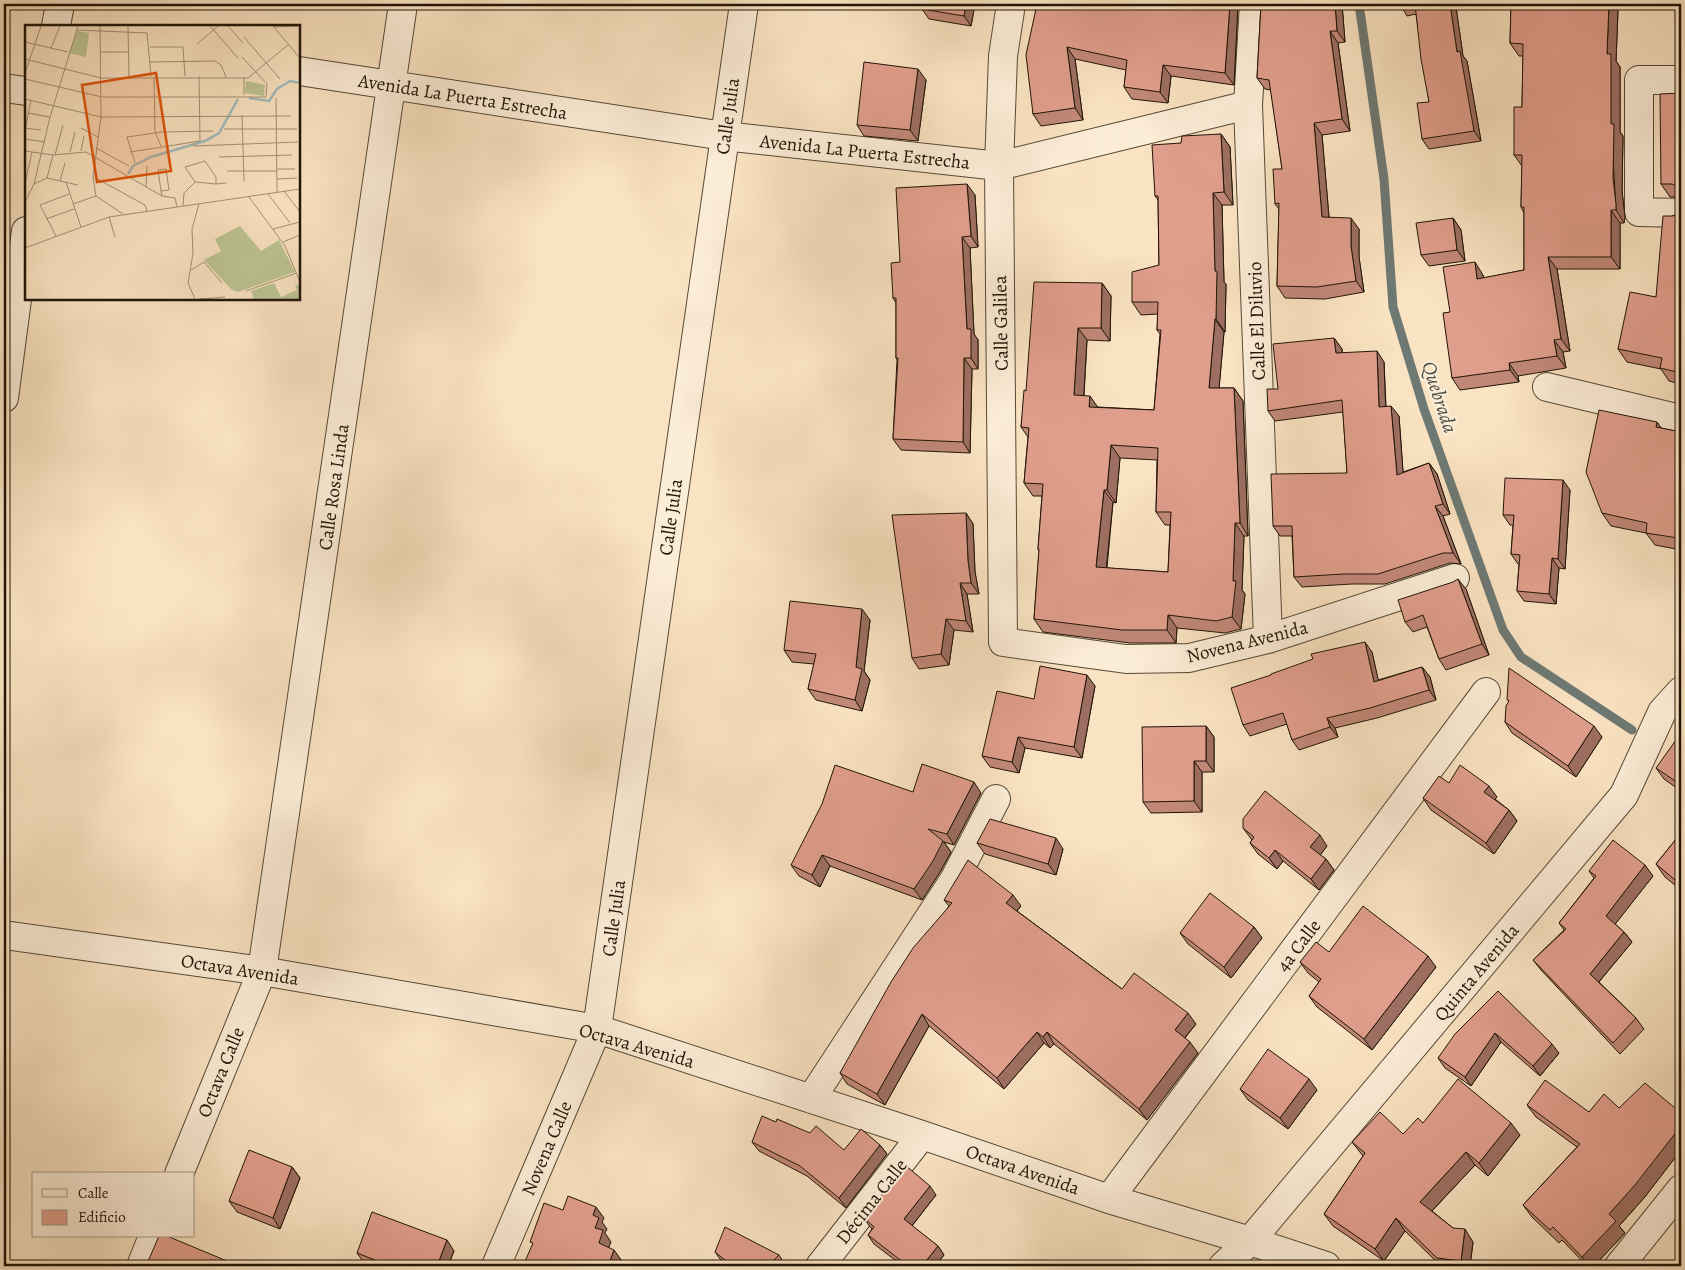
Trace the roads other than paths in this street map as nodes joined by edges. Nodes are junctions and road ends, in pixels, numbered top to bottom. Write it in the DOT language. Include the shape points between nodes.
graph roads {
  1 [pos="60,4"];
  2 [pos="403,4"];
  3 [pos="744,4"];
  4 [pos="1011,4"];
  5 [pos="1254,4"];
  6 [pos="56,25"];
  7 [pos="300,71"];
  8 [pos="1681,80"];
  9 [pos="391,85"];
  10 [pos="4,88"];
  11 [pos="25,91"];
  12 [pos="1248,106"];
  13 [pos="724,136"];
  14 [pos="999,166"];
  15 [pos="1681,213"];
  16 [pos="25,239"];
  17 [pos="1548,386"];
  18 [pos="4,398"];
  19 [pos="1681,419"];
  20 [pos="1455,578"];
  21 [pos="1268,639"];
  22 [pos="1003,642"];
  23 [pos="1681,691"];
  24 [pos="1486,692"];
  25 [pos="996,799"];
  26 [pos="4,935"];
  27 [pos="262,971"];
  28 [pos="597,1030"];
  29 [pos="811,1099"];
  30 [pos="922,1135"];
  31 [pos="180,1172"];
  32 [pos="1681,1189"];
  33 [pos="1109,1198"];
  34 [pos="152,1238"];
  35 [pos="1250,1241"];
  36 [pos="141,1266"];
  37 [pos="496,1266"];
  38 [pos="820,1266"];
  39 [pos="1223,1266"];
  40 [pos="1326,1266"];
  41 [pos="1619,1266"];
  1 -- 6 [label="street"];
  2 -- 9 [label="street, Calle Rosa Linda"];
  3 -- 13 [label="street, Calle Julia"];
  4 -- 14 [label="street, Calle Galilea" via="1004,56"];
  5 -- 12 [label="street, Calle El Diluvio"];
  7 -- 9 [label="street, Avenida La Puerta Estrecha"];
  8 -- 15 [label="street" via="1638,80 1639,212"];
  9 -- 13 [label="street, Avenida La Puerta Estrecha"];
  9 -- 27 [label="street, Calle Rosa Linda"];
  10 -- 11 [label="street"];
  12 -- 14 [label="street, Avenida La Puerta Estrecha"];
  12 -- 21 [label="street, Calle El Diluvio"];
  13 -- 14 [label="street, Avenida La Puerta Estrecha"];
  13 -- 28 [label="street, Calle Julia"];
  14 -- 22 [label="street, Calle Galilea"];
  16 -- 18 [label="street"];
  17 -- 19 [label="street"];
  20 -- 21 [label="street, Novena Avenida"];
  21 -- 22 [label="street, Novena Avenida" via="1189,658 1126,659"];
  23 -- 35 [label="street, Quinta Avenida" via="1662,712 1624,795"];
  24 -- 33 [label="street, 4a Calle"];
  25 -- 29 [label="street" via="954,880"];
  26 -- 27 [label="street, Octava Avenida"];
  27 -- 28 [label="street, Octava Avenida"];
  27 -- 31 [label="street, Octava Calle"];
  28 -- 29 [label="street, Octava Avenida"];
  28 -- 37 [label="street, Novena Calle"];
  29 -- 30 [label="street, Octava Avenida"];
  30 -- 33 [label="street, Octava Avenida"];
  30 -- 38 [label="street, Décima Calle"];
  32 -- 41 [label="street"];
  33 -- 35 [label="street, Octava Avenida"];
  34 -- 36 [label="street"];
  35 -- 39 [label="street, Quinta Avenida"];
  35 -- 40 [label="street, Octava Avenida"];
}
